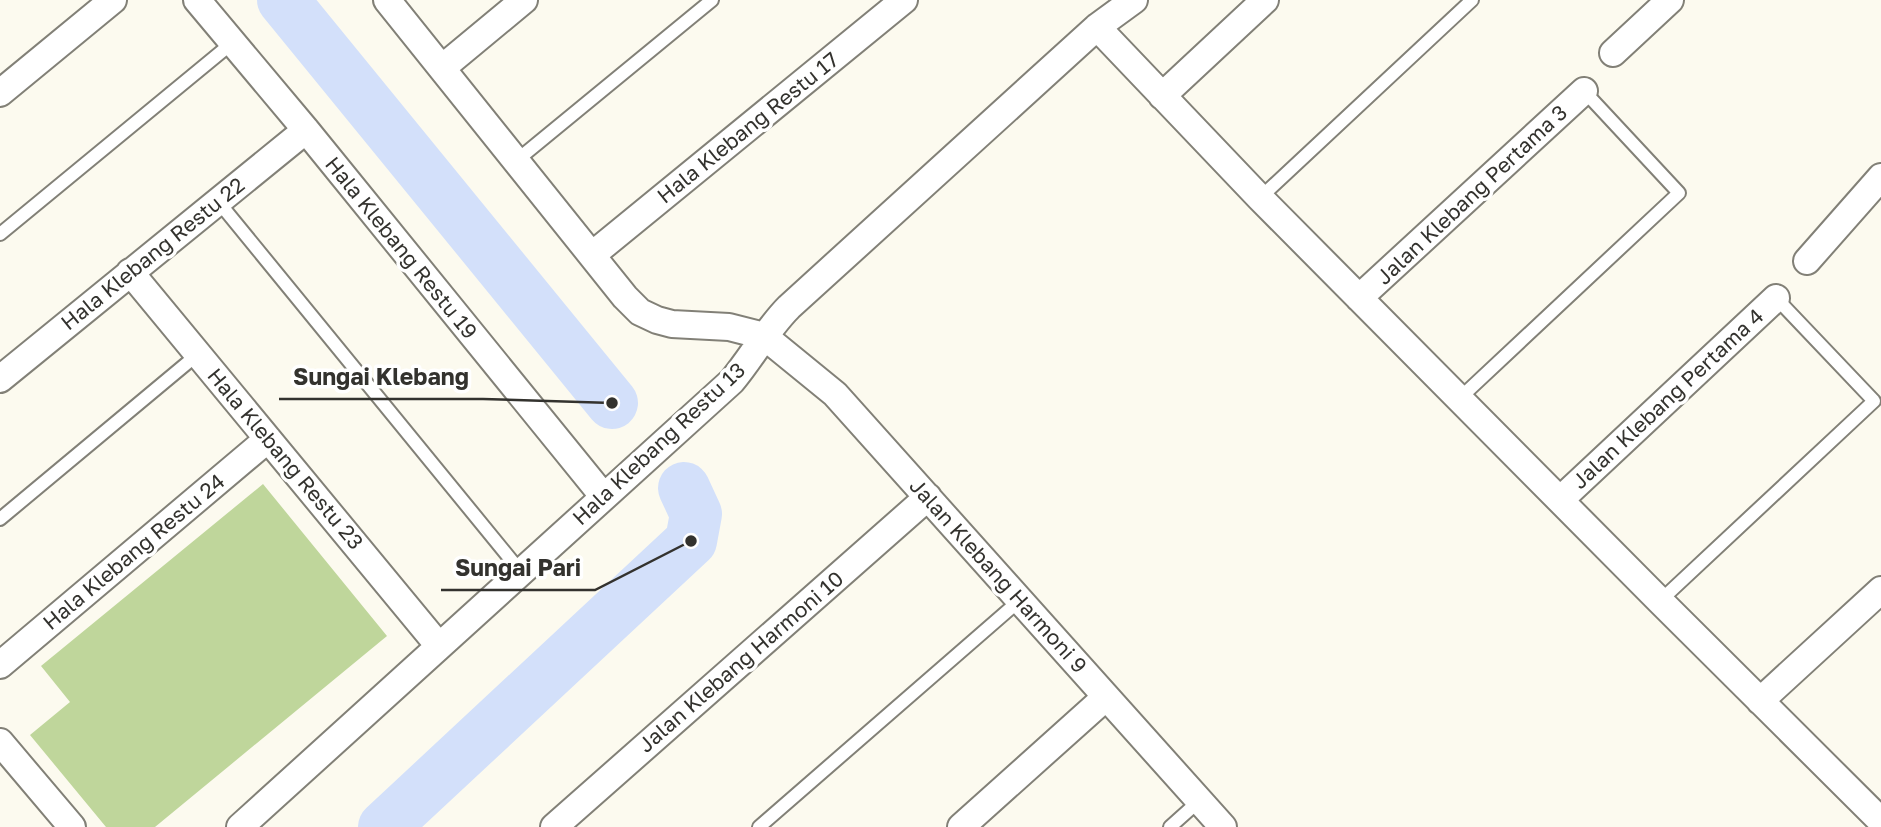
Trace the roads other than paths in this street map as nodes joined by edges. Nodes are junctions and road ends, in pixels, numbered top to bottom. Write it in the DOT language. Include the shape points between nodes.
graph roads {
  1 [pos="113,0"];
  2 [pos="197,0"];
  3 [pos="387,0"];
  4 [pos="524,0"];
  5 [pos="712,0"];
  6 [pos="904,0"];
  7 [pos="1134,0"];
  8 [pos="1265,0"];
  9 [pos="1472,0"];
  10 [pos="1670,0"];
  11 [pos="1097,27"];
  12 [pos="232,43"];
  13 [pos="1612,53"];
  14 [pos="442,68"];
  15 [pos="1584,91"];
  16 [pos="0,93"];
  17 [pos="1162,96"];
  18 [pos="306,130"];
  19 [pos="516,161"];
  20 [pos="1881,177"];
  21 [pos="1260,198"];
  22 [pos="217,200"];
  23 [pos="0,233"];
  24 [pos="592,255"];
  25 [pos="1807,261"];
  26 [pos="130,272"];
  27 [pos="1359,298"];
  28 [pos="1776,299"];
  29 [pos="764,336"];
  30 [pos="198,355"];
  31 [pos="0,379"];
  32 [pos="1459,399"];
  33 [pos="268,439"];
  34 [pos="928,497"];
  35 [pos="604,498"];
  36 [pos="1560,500"];
  37 [pos="0,519"];
  38 [pos="522,572"];
  39 [pos="1881,590"];
  40 [pos="1020,600"];
  41 [pos="1660,601"];
  42 [pos="439,646"];
  43 [pos="0,665"];
  44 [pos="1106,697"];
  45 [pos="1760,701"];
  46 [pos="0,742"];
  47 [pos="1199,801"];
  48 [pos="1881,821"];
  49 [pos="72,827"];
  50 [pos="240,827"];
  51 [pos="554,827"];
  52 [pos="759,827"];
  53 [pos="961,827"];
  54 [pos="1170,827"];
  55 [pos="1223,827"];
  1 -- 16 [label="street"];
  2 -- 12 [label="street, Hala Klebang Restu 19"];
  3 -- 14 [label="street"];
  4 -- 14 [label="street"];
  5 -- 19 [label="lane"];
  6 -- 24 [label="street, Hala Klebang Restu 17"];
  7 -- 11 [label="street, Hala Klebang Restu 13"];
  8 -- 17 [label="street"];
  9 -- 21 [label="lane"];
  10 -- 13 [label="street"];
  11 -- 17 [label="street"];
  11 -- 29 [label="street, Hala Klebang Restu 13" via="789,307"];
  12 -- 18 [label="street, Hala Klebang Restu 19"];
  12 -- 23 [label="lane"];
  14 -- 19 [label="street"];
  15 -- 27 [label="street, Jalan Klebang Pertama 3"];
  15 -- 32 [label="lane" via="1679,193"];
  17 -- 21 [label="street"];
  18 -- 22 [label="street, Hala Klebang Restu 22"];
  18 -- 35 [label="street, Hala Klebang Restu 19"];
  19 -- 24 [label="street"];
  20 -- 25 [label="street"];
  21 -- 27 [label="street"];
  22 -- 26 [label="street, Hala Klebang Restu 22"];
  22 -- 38 [label="lane"];
  24 -- 29 [label="street" via="640,312 672,324 729,327"];
  26 -- 30 [label="street, Hala Klebang Restu 23"];
  26 -- 31 [label="street, Hala Klebang Restu 22"];
  27 -- 32 [label="street"];
  28 -- 36 [label="street, Jalan Klebang Pertama 4"];
  28 -- 41 [label="lane" via="1874,401"];
  29 -- 34 [label="street, Jalan Klebang Harmoni 9" via="835,394"];
  29 -- 35 [label="street, Hala Klebang Restu 13" via="732,381"];
  30 -- 33 [label="street, Hala Klebang Restu 23"];
  30 -- 37 [label="lane"];
  32 -- 36 [label="street"];
  33 -- 42 [label="street, Hala Klebang Restu 23"];
  33 -- 43 [label="street, Hala Klebang Restu 24"];
  34 -- 40 [label="street, Jalan Klebang Harmoni 9"];
  34 -- 51 [label="street, Jalan Klebang Harmoni 10"];
  35 -- 38 [label="street, Hala Klebang Restu 13"];
  36 -- 41 [label="street"];
  38 -- 42 [label="street, Hala Klebang Restu 13"];
  39 -- 45 [label="street"];
  40 -- 44 [label="street, Jalan Klebang Harmoni 9"];
  40 -- 52 [label="lane"];
  41 -- 45 [label="street"];
  42 -- 50 [label="street, Hala Klebang Restu 13"];
  44 -- 47 [label="street, Jalan Klebang Harmoni 9"];
  44 -- 53 [label="street"];
  45 -- 48 [label="street"];
  46 -- 49 [label="street"];
  47 -- 54 [label="lane"];
  47 -- 55 [label="street, Jalan Klebang Harmoni 9"];
}
